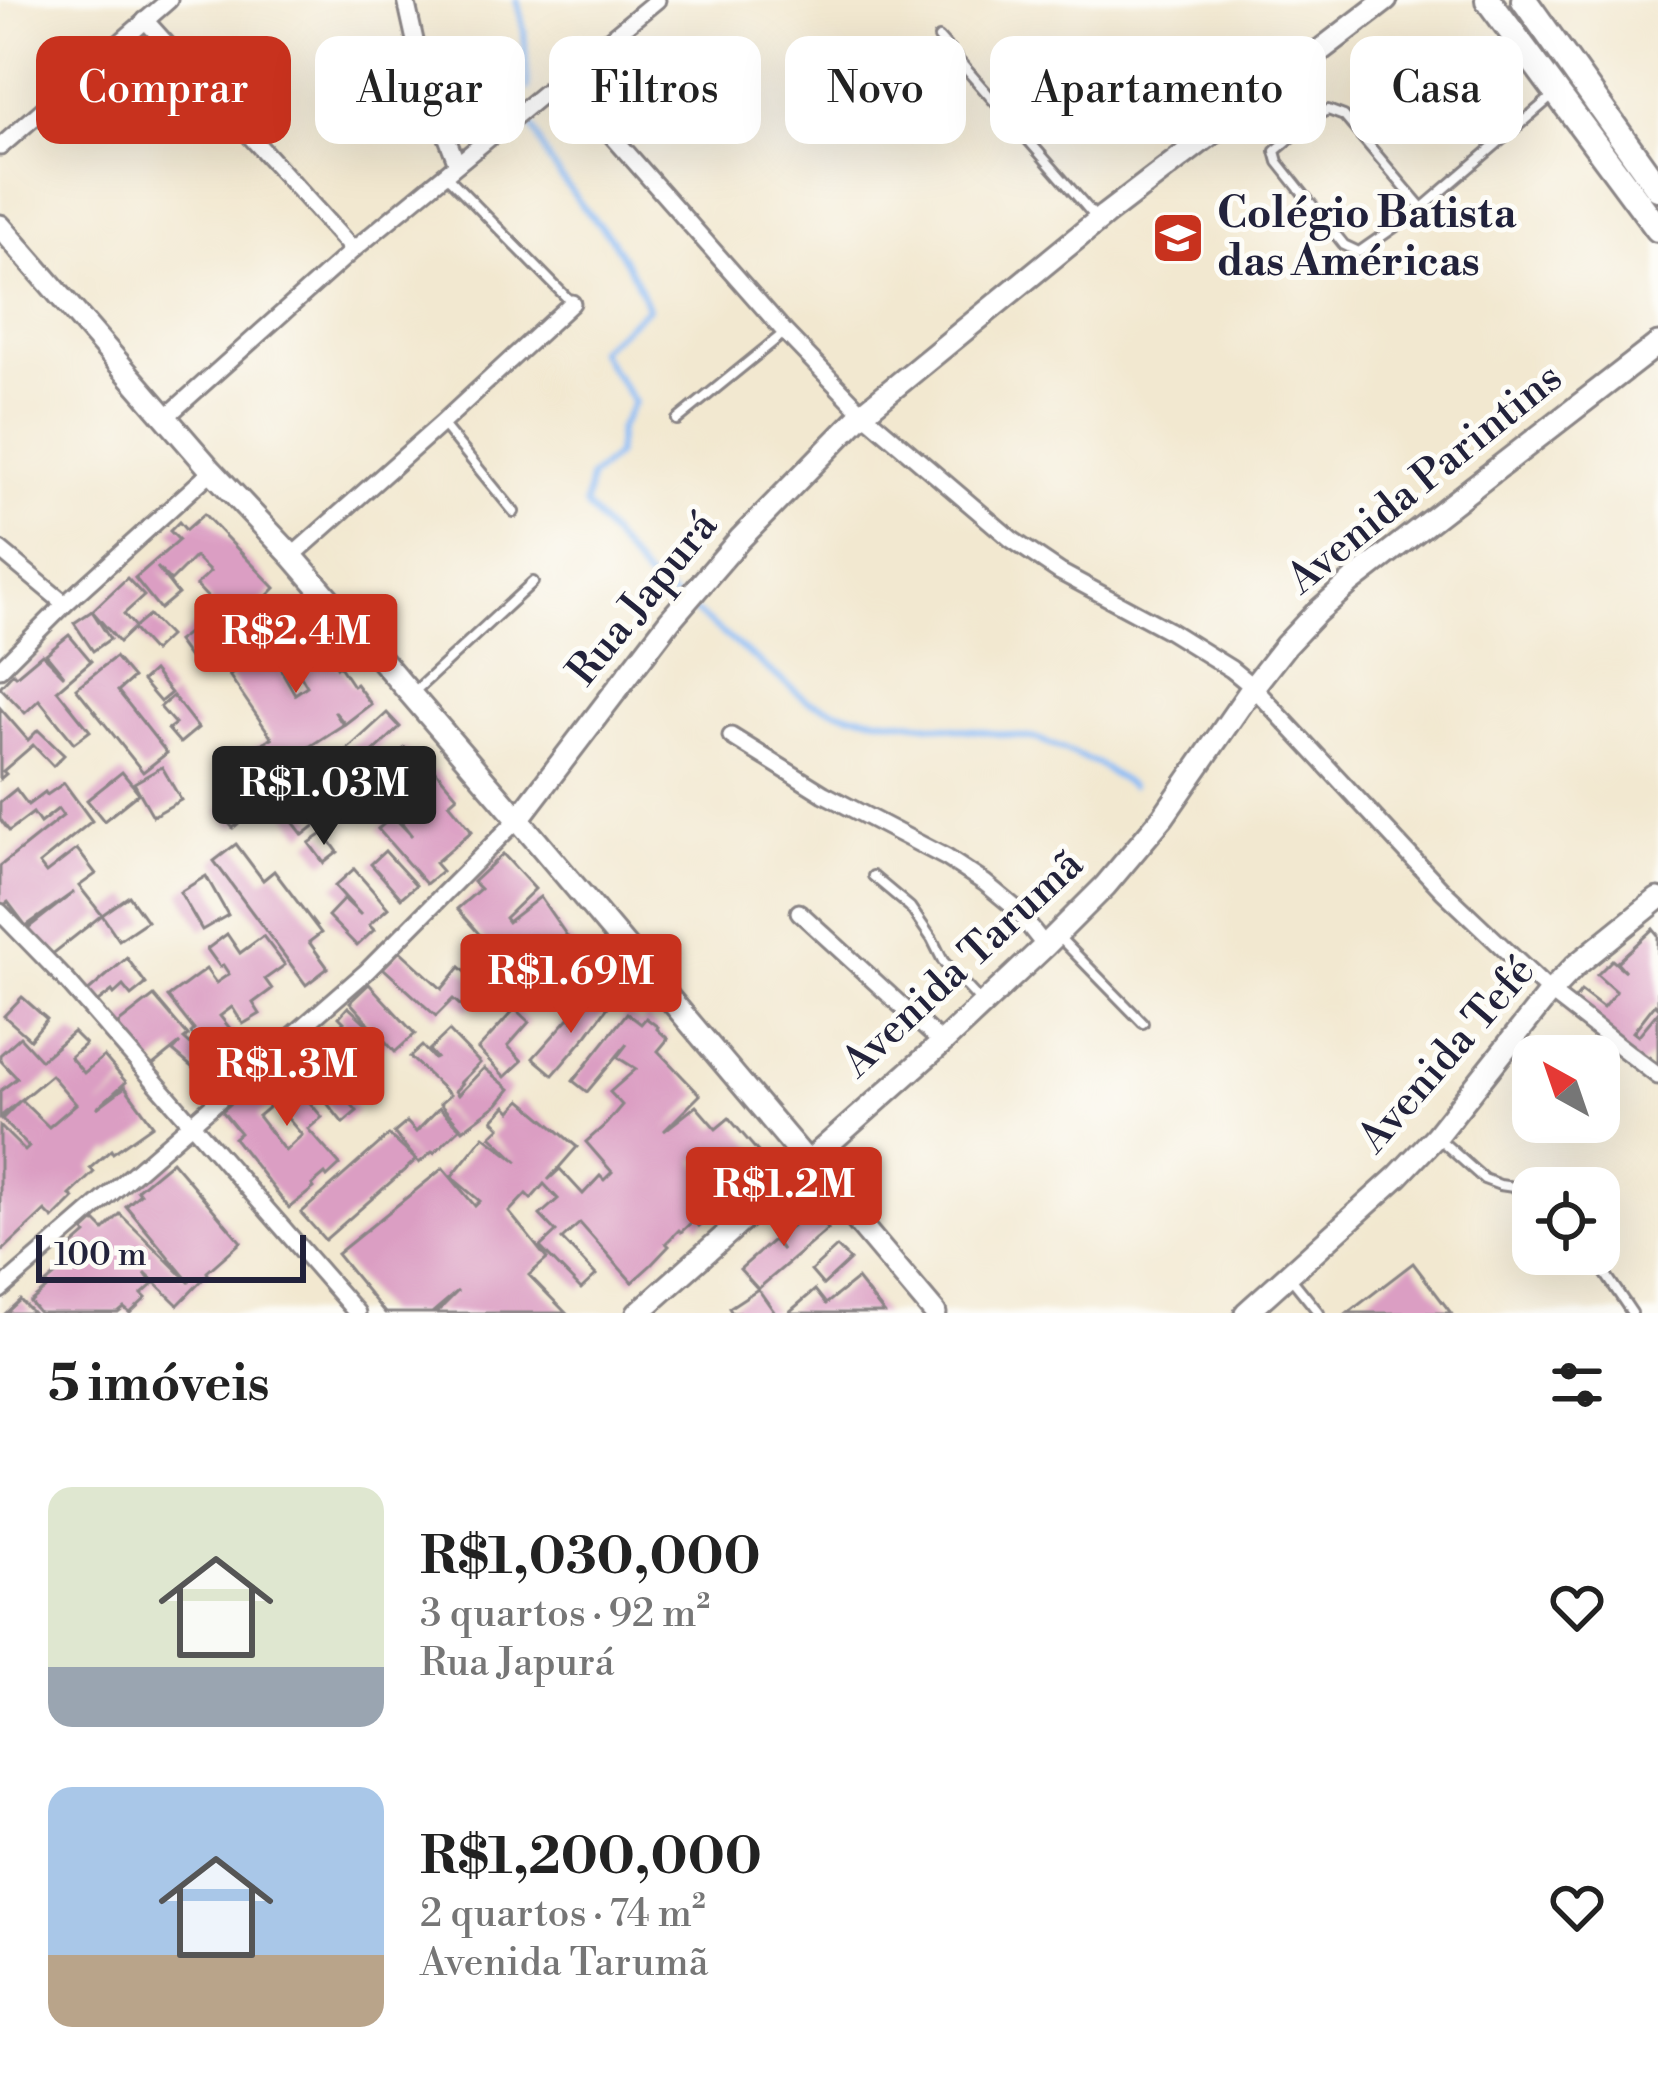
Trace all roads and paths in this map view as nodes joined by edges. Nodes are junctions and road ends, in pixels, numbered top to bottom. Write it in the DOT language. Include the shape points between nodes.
graph roads {
  1 [pos="169,0"];
  2 [pos="406,0"];
  3 [pos="657,0"];
  4 [pos="1386,0"];
  5 [pos="1488,0"];
  6 [pos="1525,0"];
  7 [pos="145,20"];
  8 [pos="613,36"];
  9 [pos="966,69"];
  10 [pos="549,88"];
  11 [pos="1556,93"];
  12 [pos="619,144"];
  13 [pos="0,148"];
  14 [pos="452,170"];
  15 [pos="1658,188"];
  16 [pos="1422,208"];
  17 [pos="1099,221"];
  18 [pos="0,226"];
  19 [pos="1658,230"];
  20 [pos="353,250"];
  21 [pos="572,303"];
  22 [pos="785,332"];
  23 [pos="1658,344"];
  24 [pos="863,413"];
  25 [pos="165,418"];
  26 [pos="677,420"];
  27 [pos="442,423"];
  28 [pos="212,471"];
  29 [pos="514,512"];
  30 [pos="0,550"];
  31 [pos="292,556"];
  32 [pos="533,582"];
  33 [pos="65,604"];
  34 [pos="0,669"];
  35 [pos="1252,687"];
  36 [pos="410,695"];
  37 [pos="731,736"];
  38 [pos="518,819"];
  39 [pos="873,876"];
  40 [pos="1658,899"];
  41 [pos="0,912"];
  42 [pos="799,912"];
  43 [pos="1051,941"];
  44 [pos="1550,992"];
  45 [pos="983,1004"];
  46 [pos="1143,1023"];
  47 [pos="942,1043"];
  48 [pos="1658,1076"];
  49 [pos="193,1123"];
  50 [pos="1436,1136"];
  51 [pos="805,1163"];
  52 [pos="1512,1187"];
  53 [pos="1289,1275"];
  54 [pos="1606,1275"];
  55 [pos="0,1290"];
  56 [pos="357,1313"];
  57 [pos="638,1313"];
  58 [pos="935,1313"];
  59 [pos="1246,1313"];
  60 [pos="1319,1313"];
  61 [pos="1632,1313"];
  1 -- 7 [label="street"];
  2 -- 14 [label="street"];
  3 -- 8 [label="street"];
  4 -- 17 [label="street, Rua Japurá"];
  5 -- 11 [label="main road"];
  6 -- 15 [label="main road"];
  7 -- 13 [label="street"];
  7 -- 20 [label="street"];
  9 -- 17 [label="lane"];
  10 -- 14 [label="street"];
  11 -- 16 [label="lane"];
  11 -- 19 [label="main road"];
  12 -- 22 [label="street"];
  14 -- 20 [label="street"];
  14 -- 21 [label="lane"];
  16 -- 16 [label="lane" via="1351,250 1275,151 1321,113 1336,112"];
  17 -- 24 [label="street, Rua Japurá"];
  18 -- 25 [label="street"];
  20 -- 25 [label="street"];
  21 -- 27 [label="street"];
  22 -- 24 [label="street"];
  22 -- 26 [label="lane"];
  23 -- 35 [label="street, Avenida Parintins" via="1352,581"];
  24 -- 35 [label="street" via="1011,538"];
  24 -- 38 [label="street, Rua Japurá" via="670,620"];
  25 -- 28 [label="street"];
  27 -- 29 [label="lane"];
  27 -- 31 [label="street"];
  28 -- 31 [label="street"];
  28 -- 33 [label="street"];
  30 -- 33 [label="street"];
  31 -- 36 [label="street"];
  32 -- 36 [label="lane"];
  33 -- 34 [label="street"];
  35 -- 43 [label="street, Avenida Tarumã" via="1152,832"];
  35 -- 44 [label="street"];
  36 -- 38 [label="street"];
  37 -- 43 [label="street" via="947,858"];
  38 -- 49 [label="street, Rua Japurá" via="366,972"];
  38 -- 51 [label="street"];
  39 -- 45 [label="lane" via="910,907 943,961"];
  40 -- 44 [label="street, Avenida Tefé"];
  41 -- 49 [label="street"];
  42 -- 47 [label="street"];
  43 -- 45 [label="street, Avenida Tarumã"];
  43 -- 46 [label="lane"];
  44 -- 48 [label="street"];
  44 -- 50 [label="street, Avenida Tefé"];
  45 -- 47 [label="street, Avenida Tarumã"];
  47 -- 51 [label="street, Avenida Tarumã"];
  49 -- 55 [label="street, Rua Japurá"];
  49 -- 56 [label="street"];
  50 -- 52 [label="lane" via="1484,1179"];
  50 -- 53 [label="street, Avenida Tefé"];
  51 -- 57 [label="street, Avenida Tarumã"];
  51 -- 58 [label="street"];
  53 -- 59 [label="street, Avenida Tefé"];
  53 -- 60 [label="lane"];
  54 -- 61 [label="lane"];
}
